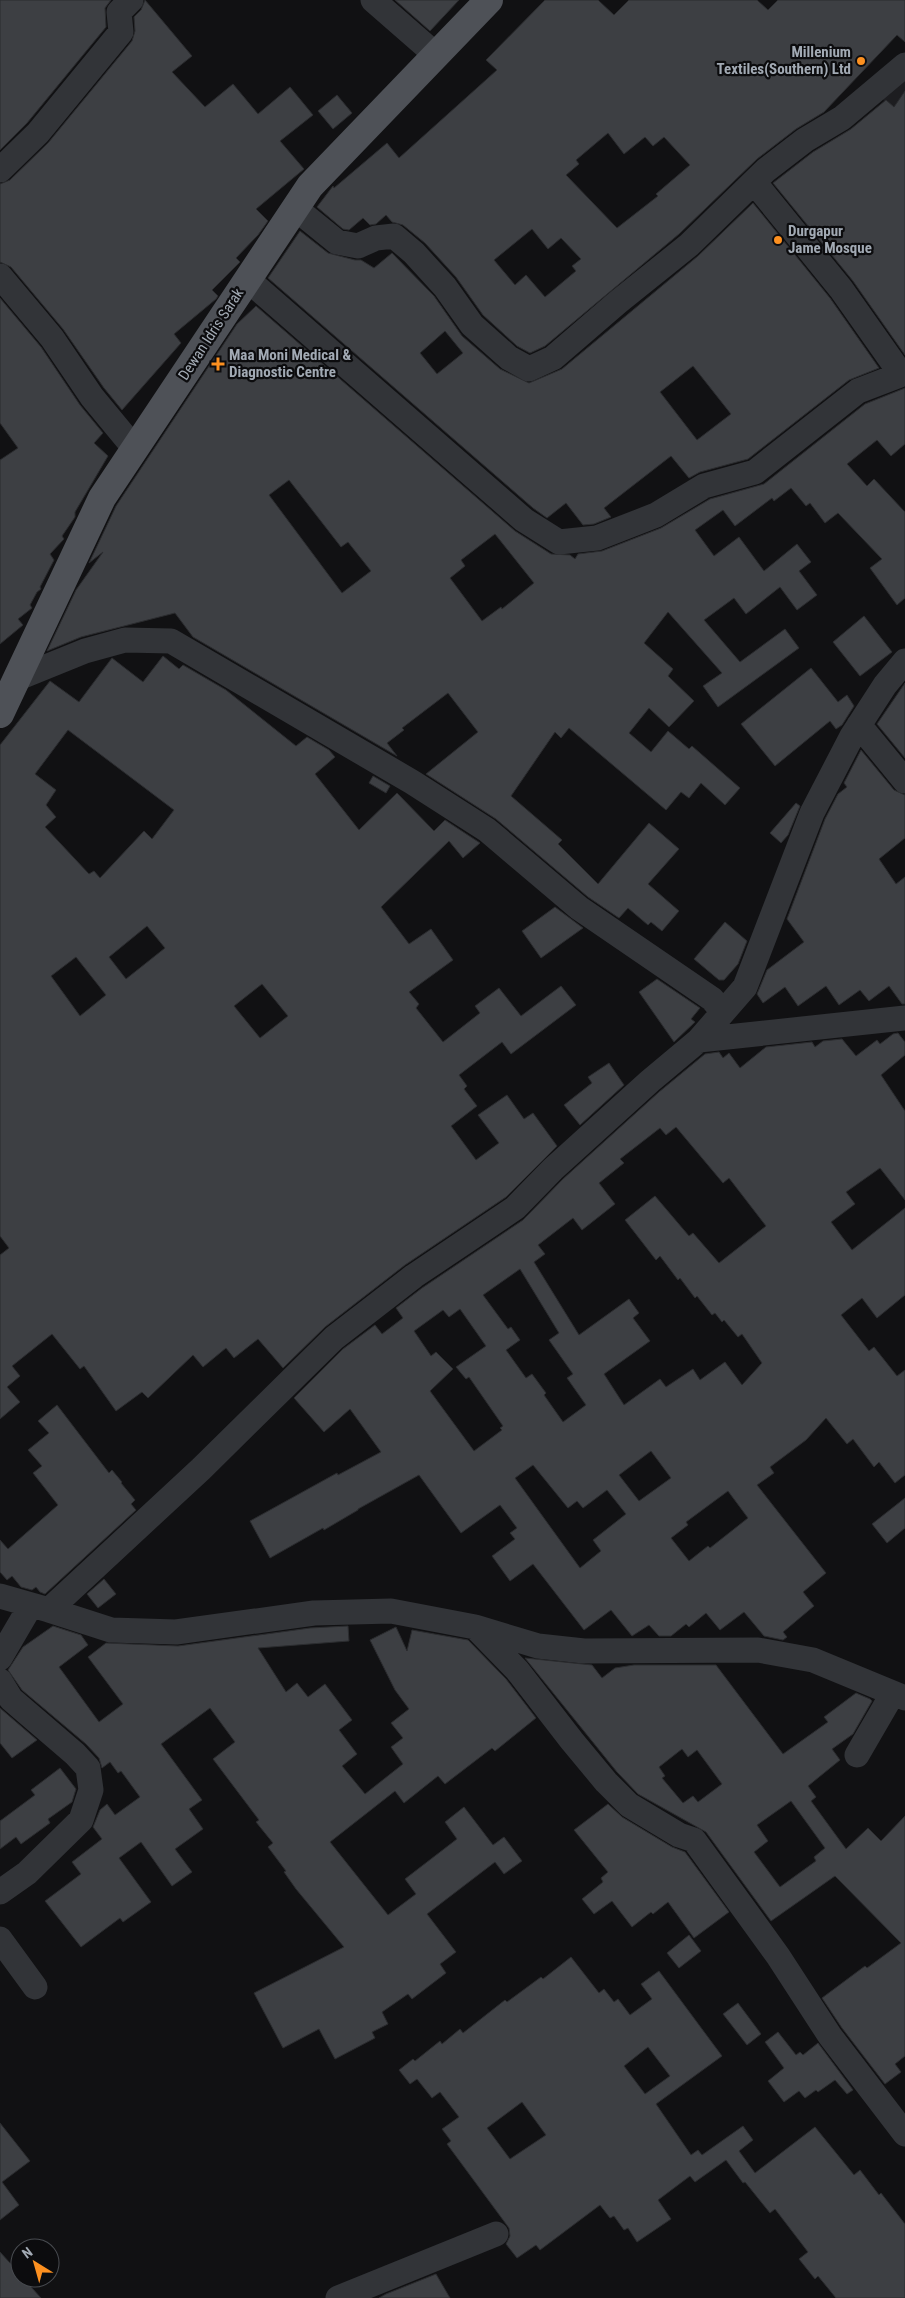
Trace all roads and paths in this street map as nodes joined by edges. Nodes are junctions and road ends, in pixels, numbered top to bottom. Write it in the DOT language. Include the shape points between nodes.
graph roads {
  1 [pos="131,0"];
  2 [pos="372,0"];
  3 [pos="489,0"];
  4 [pos="436,55"];
  5 [pos="905,65"];
  6 [pos="0,170"];
  7 [pos="754,182"];
  8 [pos="295,208"];
  9 [pos="0,276"];
  10 [pos="247,279"];
  11 [pos="903,373"];
  12 [pos="135,449"];
  13 [pos="905,661"];
  14 [pos="16,679"];
  15 [pos="0,714"];
  16 [pos="859,725"];
  17 [pos="905,781"];
  18 [pos="723,1012"];
  19 [pos="905,1018"];
  20 [pos="699,1040"];
  21 [pos="0,1596"];
  22 [pos="40,1607"];
  23 [pos="475,1627"];
  24 [pos="0,1658"];
  25 [pos="0,1681"];
  26 [pos="899,1696"];
  27 [pos="857,1755"];
  28 [pos="0,1892"];
  29 [pos="0,1939"];
  30 [pos="35,1987"];
  31 [pos="905,2134"];
  32 [pos="496,2234"];
  33 [pos="338,2298"];
  1 -- 6 [label="street" via="119,12 122,32 38,133"];
  2 -- 4 [label="street"];
  3 -- 4 [label="main road, Dewan Idris Sarak"];
  4 -- 8 [label="main road, Dewan Idris Sarak" via="310,186"];
  5 -- 7 [label="street" via="842,118 805,140"];
  7 -- 8 [label="street" via="689,245 553,358 529,369 509,358 472,325 445,286 394,236 376,238 358,246 337,242"];
  7 -- 11 [label="street" via="841,288"];
  8 -- 10 [label="main road, Dewan Idris Sarak"];
  9 -- 12 [label="street" via="52,338 92,397"];
  10 -- 11 [label="street" via="524,520 559,542 598,538 656,515 704,486 754,472 858,391"];
  10 -- 12 [label="main road, Dewan Idris Sarak"];
  12 -- 14 [label="main road, Dewan Idris Sarak" via="102,498"];
  13 -- 16 [label="street"];
  14 -- 15 [label="main road, Dewan Idris Sarak"];
  14 -- 18 [label="street" via="85,651 125,640 171,641 412,782 487,830 579,908 712,999"];
  16 -- 17 [label="street"];
  16 -- 18 [label="street" via="812,814 745,987"];
  18 -- 20 [label="street"];
  19 -- 20 [label="street"];
  20 -- 22 [label="street" via="650,1081 514,1208 414,1276 334,1338 201,1469"];
  21 -- 22 [label="street"];
  22 -- 23 [label="street" via="111,1630 176,1632 314,1613 390,1611"];
  22 -- 24 [label="street"];
  23 -- 26 [label="street" via="538,1646 584,1651 758,1650 783,1654 813,1660"];
  23 -- 31 [label="street" via="517,1670 606,1782 629,1805 679,1835 694,1840 778,1956 830,2036"];
  25 -- 28 [label="street" via="10,1699 88,1768 91,1790 81,1820 27,1873"];
  26 -- 27 [label="street"];
  29 -- 30 [label="street"];
  32 -- 33 [label="street"];
}
